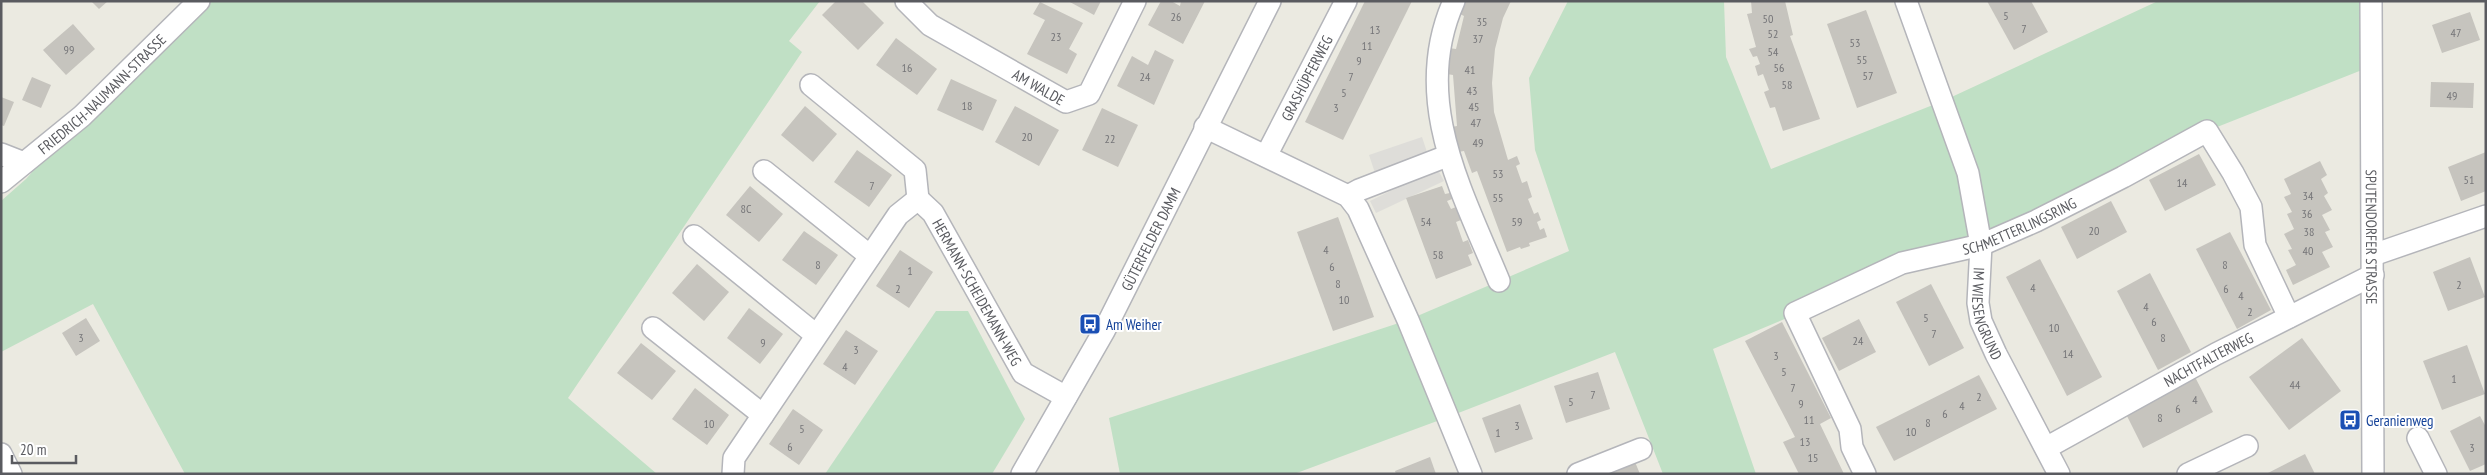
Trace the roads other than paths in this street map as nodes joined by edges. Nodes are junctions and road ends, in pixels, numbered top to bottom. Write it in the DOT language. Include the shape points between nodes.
graph roads {
  1 [pos="199,1"];
  2 [pos="906,1"];
  3 [pos="1135,1"];
  4 [pos="1270,1"];
  5 [pos="1346,1"];
  6 [pos="1454,1"];
  7 [pos="1906,1"];
  8 [pos="2371,1"];
  9 [pos="811,86"];
  10 [pos="1205,127"];
  11 [pos="1,154"];
  12 [pos="1266,156"];
  13 [pos="1447,156"];
  14 [pos="24,163"];
  15 [pos="764,172"];
  16 [pos="1,182"];
  17 [pos="1348,196"];
  18 [pos="918,199"];
  19 [pos="2486,216"];
  20 [pos="694,236"];
  21 [pos="1981,245"];
  22 [pos="870,256"];
  23 [pos="2373,265"];
  24 [pos="1499,281"];
  25 [pos="2289,317"];
  26 [pos="653,328"];
  27 [pos="816,335"];
  28 [pos="1066,397"];
  29 [pos="763,415"];
  30 [pos="2418,438"];
  31 [pos="2247,446"];
  32 [pos="2046,448"];
  33 [pos="1641,449"];
  34 [pos="1,454"];
  35 [pos="10,474"];
  36 [pos="733,474"];
  37 [pos="1022,474"];
  38 [pos="1471,474"];
  39 [pos="1578,474"];
  40 [pos="1864,474"];
  41 [pos="2059,474"];
  42 [pos="2188,474"];
  43 [pos="2373,474"];
  44 [pos="2436,474"];
  1 -- 14 [label="street, FRIEDRICH-NAUMANN-STRASSE" via="82,116"];
  2 -- 3 [label="street, AM WALDE" via="930,25 1066,102 1089,94"];
  4 -- 10 [label="street, GÜTERFELDER DAMM"];
  5 -- 12 [label="street, GRASHÜPFERWEG"];
  6 -- 13 [label="street" via="1440,46 1436,94"];
  7 -- 21 [label="street, IM WIESENGRUND" via="1968,173"];
  8 -- 23 [label="street, SPUTENDORFER STRASSE"];
  9 -- 18 [label="street" via="915,170"];
  10 -- 12 [label="street"];
  10 -- 28 [label="street, GÜTERFELDER DAMM" via="1104,331"];
  11 -- 14 [label="street"];
  12 -- 17 [label="street"];
  13 -- 17 [label="street"];
  13 -- 24 [label="street"];
  14 -- 16 [label="street, FRIEDRICH-NAUMANN-STRASSE"];
  15 -- 22 [label="street"];
  17 -- 38 [label="street" via="1358,209 1404,312"];
  18 -- 22 [label="street" via="898,215"];
  18 -- 28 [label="street, HERMANN-SCHEIDEMANN-WEG" via="933,213 1023,372"];
  19 -- 23 [label="street"];
  20 -- 27 [label="street"];
  21 -- 25 [label="street, SCHMETTERLINGSRING" via="2097,190 2207,131 2251,207 2255,245"];
  21 -- 32 [label="street, IM WIESENGRUND" via="1978,296 1981,321"];
  21 -- 40 [label="street, SCHMETTERLINGSRING" via="1902,263 1796,313 1850,429 1852,447"];
  22 -- 27 [label="street"];
  23 -- 25 [label="street, NACHTFALTERWEG"];
  23 -- 43 [label="street, SPUTENDORFER STRASSE"];
  25 -- 32 [label="street, NACHTFALTERWEG"];
  26 -- 29 [label="street"];
  27 -- 29 [label="street"];
  28 -- 37 [label="street, GÜTERFELDER DAMM"];
  29 -- 36 [label="street" via="734,458"];
  30 -- 44 [label="street"];
  31 -- 42 [label="street"];
  32 -- 41 [label="street, IM WIESENGRUND"];
  33 -- 39 [label="street"];
  34 -- 35 [label="street"];
}
